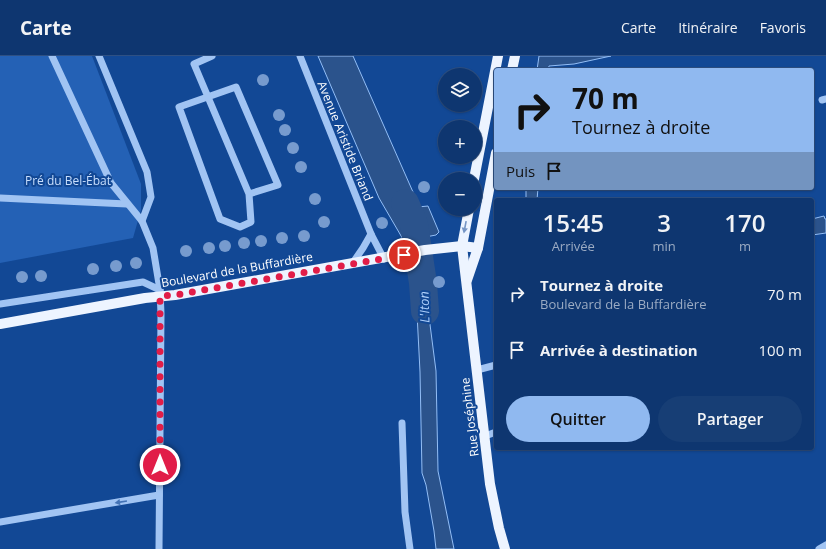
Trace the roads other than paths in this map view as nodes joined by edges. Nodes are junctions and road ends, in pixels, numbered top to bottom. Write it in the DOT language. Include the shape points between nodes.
graph roads {
  1 [pos="52,56"];
  2 [pos="99,56"];
  3 [pos="212,56"];
  4 [pos="300,56"];
  5 [pos="498,56"];
  6 [pos="515,56"];
  7 [pos="496,68"];
  8 [pos="512,68"];
  9 [pos="494,76"];
  10 [pos="208,96"];
  11 [pos="475,172"];
  12 [pos="494,174"];
  13 [pos="249,194"];
  14 [pos="0,198"];
  15 [pos="127,204"];
  16 [pos="468,216"];
  17 [pos="142,222"];
  18 [pos="371,234"];
  19 [pos="462,246"];
  20 [pos="478,248"];
  21 [pos="384,258"];
  22 [pos="351,264"];
  23 [pos="466,281"];
  24 [pos="160,293"];
  25 [pos="0,304"];
  26 [pos="0,324"];
  27 [pos="494,366"];
  28 [pos="477,370"];
  29 [pos="402,423"];
  30 [pos="494,433"];
  31 [pos="485,436"];
  32 [pos="160,495"];
  33 [pos="0,522"];
  34 [pos="826,545"];
  35 [pos="159,549"];
  36 [pos="410,549"];
  37 [pos="505,549"];
  38 [pos="819,549"];
  1 -- 15 [label="street" via="111,183"];
  2 -- 17 [label="street" via="147,172 151,197"];
  3 -- 10 [label="street" via="194,64"];
  4 -- 18 [label="street, Avenue Aristide Briand"];
  5 -- 7 [label="main road"];
  6 -- 8 [label="main road"];
  9 -- 11 [label="main road"];
  10 -- 13 [label="street"];
  10 -- 13 [label="street" via="236,87 278,185"];
  10 -- 13 [label="street" via="179,107 220,219 240,227 252,222"];
  12 -- 20 [label="main road"];
  14 -- 15 [label="street"];
  15 -- 17 [label="street"];
  16 -- 19 [label="main road, Rue Joséphine, one-way"];
  17 -- 24 [label="street" via="153,248"];
  18 -- 21 [label="street, Avenue Aristide Briand"];
  18 -- 22 [label="street"];
  19 -- 20 [label="main road, Boulevard de la Buffardière"];
  19 -- 21 [label="main road, Boulevard de la Buffardière"];
  19 -- 23 [label="main road, Rue Joséphine"];
  20 -- 23 [label="main road"];
  21 -- 22 [label="main road, Boulevard de la Buffardière"];
  22 -- 24 [label="main road, Boulevard de la Buffardière" via="175,295"];
  23 -- 28 [label="main road, Rue Joséphine"];
  24 -- 25 [label="street" via="143,282"];
  24 -- 26 [label="main road, Boulevard de la Buffardière"];
  24 -- 32 [label="street"];
  27 -- 28 [label="street"];
  28 -- 31 [label="main road, Rue Joséphine"];
  29 -- 36 [label="street" via="405,512"];
  30 -- 31 [label="street"];
  31 -- 37 [label="main road, Rue Joséphine" via="490,484"];
  32 -- 33 [label="street, one-way"];
  32 -- 35 [label="street"];
  34 -- 38 [label="street"];
}
